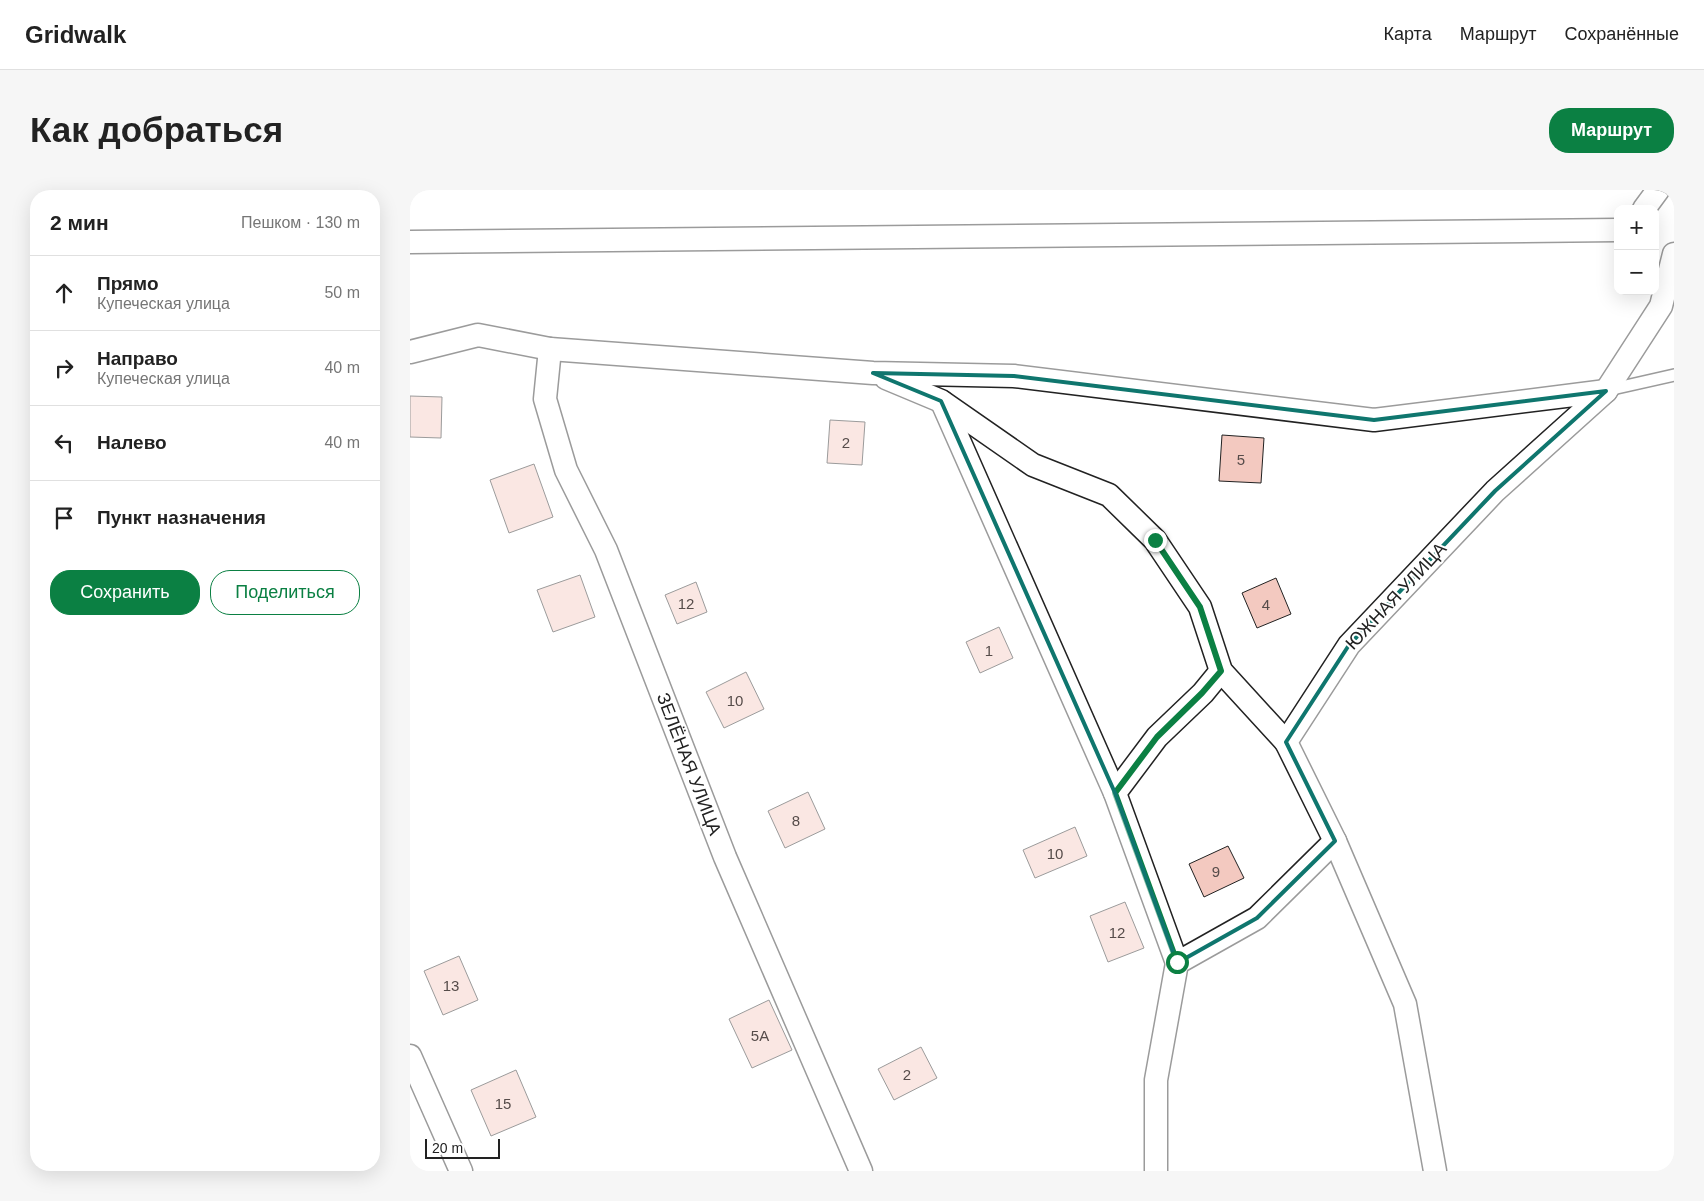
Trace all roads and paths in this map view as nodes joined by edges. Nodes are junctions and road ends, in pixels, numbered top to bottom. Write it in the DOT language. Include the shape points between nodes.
graph roads {
  1 [pos="1658,190"];
  2 [pos="1647,205"];
  3 [pos="1614,230"];
  4 [pos="410,242"];
  5 [pos="1674,254"];
  6 [pos="550,349"];
  7 [pos="410,352"];
  8 [pos="873,373"];
  9 [pos="1674,375"];
  10 [pos="1606,391"];
  11 [pos="941,401"];
  12 [pos="1221,671"];
  13 [pos="1286,742"];
  14 [pos="1115,793"];
  15 [pos="1335,841"];
  16 [pos="1177,962"];
  17 [pos="410,1056"];
  18 [pos="461,1171"];
  19 [pos="861,1171"];
  20 [pos="1156,1171"];
  21 [pos="1434,1171"];
  1 -- 2 [label="street"];
  3 -- 4 [label="street"];
  5 -- 10 [label="street, ЮЖНАЯ УЛИЦА" via="1661,306"];
  6 -- 7 [label="street" via="478,334"];
  6 -- 8 [label="street"];
  6 -- 19 [label="street, ЗЕЛЁНАЯ УЛИЦА" via="545,399 566,470 606,550 725,857"];
  8 -- 10 [label="street" via="1014,376 1374,420"];
  8 -- 11 [label="street"];
  9 -- 10 [label="lane"];
  10 -- 13 [label="street, ЮЖНАЯ УЛИЦА" via="1495,491 1349,645"];
  11 -- 12 [label="street" via="1033,465 1109,495 1116,501 1155,540 1200,607"];
  11 -- 14 [label="street"];
  12 -- 13 [label="street"];
  12 -- 14 [label="street" via="1157,737"];
  13 -- 15 [label="street"];
  14 -- 16 [label="street"];
  15 -- 16 [label="street" via="1257,918"];
  15 -- 21 [label="street" via="1405,1004"];
  16 -- 20 [label="street" via="1156,1080"];
  17 -- 18 [label="street"];
}
